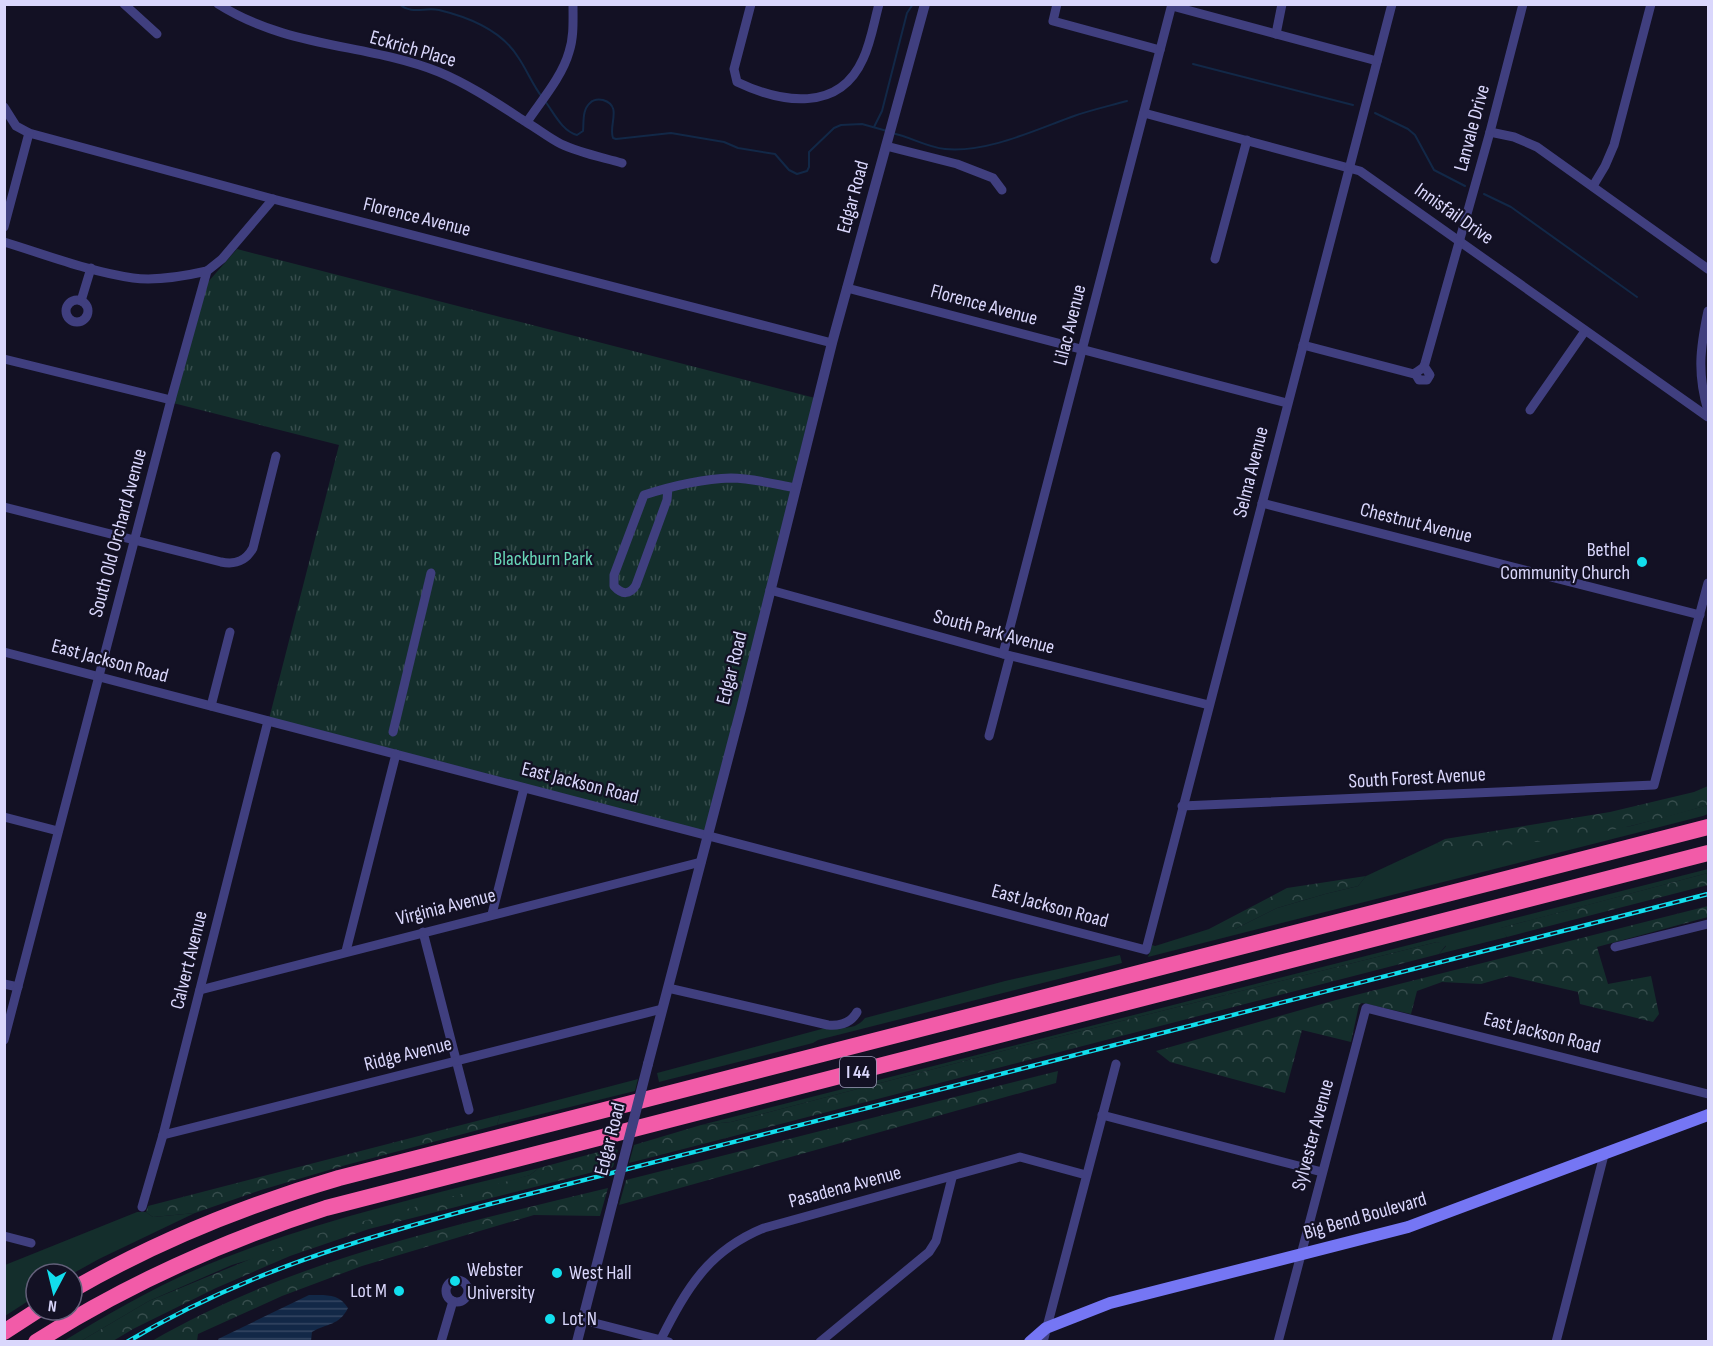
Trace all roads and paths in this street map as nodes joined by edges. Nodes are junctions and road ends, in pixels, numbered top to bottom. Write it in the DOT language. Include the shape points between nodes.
graph roads {
  1 [pos="124,4"];
  2 [pos="218,4"];
  3 [pos="573,4"];
  4 [pos="751,4"];
  5 [pos="879,4"];
  6 [pos="925,4"];
  7 [pos="1057,4"];
  8 [pos="1282,4"];
  9 [pos="1392,4"];
  10 [pos="1523,4"];
  11 [pos="1651,4"];
  12 [pos="1172,5"];
  13 [pos="157,34"];
  14 [pos="1276,34"];
  15 [pos="1160,50"];
  16 [pos="1377,61"];
  17 [pos="4,107"];
  18 [pos="1144,113"];
  19 [pos="527,122"];
  20 [pos="1490,132"];
  21 [pos="29,133"];
  22 [pos="889,137"];
  23 [pos="1247,140"];
  24 [pos="622,163"];
  25 [pos="1349,167"];
  26 [pos="1593,186"];
  27 [pos="1002,190"];
  28 [pos="273,199"];
  29 [pos="4,227"];
  30 [pos="1459,239"];
  31 [pos="4,242"];
  32 [pos="1215,259"];
  33 [pos="91,268"];
  34 [pos="1708,269"];
  35 [pos="207,271"];
  36 [pos="847,288"];
  37 [pos="81,301"];
  38 [pos="1708,311"];
  39 [pos="1585,331"];
  40 [pos="832,343"];
  41 [pos="1303,345"];
  42 [pos="1083,350"];
  43 [pos="4,359"];
  44 [pos="171,400"];
  45 [pos="1287,403"];
  46 [pos="1530,410"];
  47 [pos="1708,411"];
  48 [pos="1708,417"];
  49 [pos="276,456"];
  50 [pos="668,488"];
  51 [pos="795,488"];
  52 [pos="1262,502"];
  53 [pos="4,507"];
  54 [pos="135,540"];
  55 [pos="430,573"];
  56 [pos="1708,583"];
  57 [pos="770,590"];
  58 [pos="1707,598"];
  59 [pos="1700,615"];
  60 [pos="230,632"];
  61 [pos="4,652"];
  62 [pos="1006,655"];
  63 [pos="98,677"];
  64 [pos="1209,705"];
  65 [pos="211,706"];
  66 [pos="268,721"];
  67 [pos="393,732"];
  68 [pos="989,736"];
  69 [pos="396,754"];
  70 [pos="524,788"];
  71 [pos="1182,806"];
  72 [pos="4,817"];
  73 [pos="1708,827"];
  74 [pos="58,831"];
  75 [pos="708,834"];
  76 [pos="1708,853"];
  77 [pos="701,862"];
  78 [pos="492,914"];
  79 [pos="1708,924"];
  80 [pos="423,932"];
  81 [pos="1615,947"];
  82 [pos="1146,950"];
  83 [pos="346,951"];
  84 [pos="4,984"];
  85 [pos="18,987"];
  86 [pos="668,988"];
  87 [pos="200,990"];
  88 [pos="1366,1008"];
  89 [pos="662,1009"];
  90 [pos="857,1012"];
  91 [pos="4,1040"];
  92 [pos="456,1060"];
  93 [pos="1116,1064"];
  94 [pos="1708,1094"];
  95 [pos="469,1110"];
  96 [pos="1102,1115"];
  97 [pos="1708,1115"];
  98 [pos="163,1135"];
  99 [pos="1604,1155"];
  100 [pos="1322,1172"];
  101 [pos="1086,1175"];
  102 [pos="952,1178"];
  103 [pos="142,1207"];
  104 [pos="4,1236"];
  105 [pos="31,1243"];
  106 [pos="1301,1254"];
  107 [pos="84,1283"];
  108 [pos="453,1301"];
  109 [pos="24,1319"];
  110 [pos="582,1320"];
  111 [pos="1046,1328"];
  112 [pos="4,1332"];
  113 [pos="665,1340"];
  114 [pos="36,1341"];
  115 [pos="441,1341"];
  116 [pos="577,1341"];
  117 [pos="820,1341"];
  118 [pos="1030,1341"];
  119 [pos="1043,1341"];
  120 [pos="1278,1341"];
  121 [pos="1556,1341"];
  1 -- 13 [label="street"];
  2 -- 19 [label="street, Eckrich Place" via="262,27 296,38 438,72 478,91"];
  3 -- 19 [label="street" via="569,54"];
  4 -- 5 [label="street" via="734,69 737,82 771,95 805,100 834,90 854,73 863,58"];
  6 -- 22 [label="street, Edgar Road"];
  7 -- 15 [label="street" via="1053,21"];
  8 -- 14 [label="street"];
  9 -- 16 [label="street, Selma Avenue"];
  10 -- 20 [label="street, Lanvale Drive"];
  11 -- 26 [label="street" via="1614,145"];
  12 -- 14 [label="street"];
  12 -- 15 [label="street, Lilac Avenue"];
  14 -- 16 [label="street"];
  15 -- 18 [label="street, Lilac Avenue"];
  16 -- 25 [label="street, Selma Avenue"];
  17 -- 21 [label="street, Florence Avenue" via="16,126"];
  18 -- 23 [label="street, Innisfail Drive"];
  18 -- 42 [label="street, Lilac Avenue"];
  19 -- 24 [label="street, Eckrich Place" via="579,152"];
  20 -- 26 [label="street" via="1537,147"];
  20 -- 30 [label="street, Lanvale Drive"];
  21 -- 28 [label="street, Florence Avenue"];
  21 -- 29 [label="street"];
  22 -- 27 [label="street" via="993,178"];
  22 -- 36 [label="street, Edgar Road"];
  23 -- 25 [label="street, Innisfail Drive"];
  23 -- 32 [label="street"];
  25 -- 30 [label="street, Innisfail Drive"];
  25 -- 41 [label="street, Selma Avenue"];
  26 -- 34 [label="street"];
  28 -- 35 [label="street"];
  28 -- 40 [label="street, Florence Avenue"];
  30 -- 39 [label="street, Innisfail Drive"];
  30 -- 41 [label="street, Lanvale Drive" via="1420,370"];
  31 -- 33 [label="street"];
  33 -- 35 [label="street" via="135,278"];
  33 -- 37 [label="street"];
  35 -- 44 [label="street, South Old Orchard Avenue"];
  36 -- 40 [label="street, Edgar Road"];
  36 -- 42 [label="street, Florence Avenue"];
  38 -- 47 [label="street" via="1700,355 1702,392"];
  39 -- 46 [label="street"];
  39 -- 48 [label="street, Innisfail Drive"];
  40 -- 51 [label="street, Edgar Road"];
  41 -- 45 [label="street, Selma Avenue"];
  42 -- 45 [label="street, Florence Avenue"];
  42 -- 62 [label="street, Lilac Avenue"];
  43 -- 44 [label="street"];
  44 -- 54 [label="street, South Old Orchard Avenue"];
  45 -- 52 [label="street, Selma Avenue"];
  49 -- 54 [label="street" via="253,548 243,560 227,563"];
  50 -- 50 [label="street" via="644,495 614,575 614,586 622,592 628,593 636,585"];
  50 -- 51 [label="street" via="732,478"];
  51 -- 57 [label="street, Edgar Road"];
  52 -- 59 [label="street, Chestnut Avenue"];
  52 -- 64 [label="street, Selma Avenue"];
  53 -- 54 [label="street"];
  54 -- 63 [label="street, South Old Orchard Avenue"];
  55 -- 67 [label="street"];
  56 -- 58 [label="street"];
  57 -- 62 [label="street, South Park Avenue"];
  57 -- 75 [label="street, Edgar Road"];
  58 -- 59 [label="street"];
  59 -- 71 [label="street, South Forest Avenue" via="1654,785"];
  60 -- 65 [label="street"];
  61 -- 63 [label="street, East Jackson Road"];
  62 -- 64 [label="street, South Park Avenue"];
  62 -- 68 [label="street, Lilac Avenue"];
  63 -- 65 [label="street, East Jackson Road"];
  63 -- 74 [label="street, South Old Orchard Avenue"];
  64 -- 71 [label="street, Selma Avenue"];
  65 -- 66 [label="street, East Jackson Road"];
  66 -- 69 [label="street, East Jackson Road"];
  66 -- 87 [label="street, Calvert Avenue"];
  69 -- 70 [label="street, East Jackson Road"];
  69 -- 83 [label="street"];
  70 -- 75 [label="street, East Jackson Road"];
  70 -- 78 [label="street"];
  71 -- 82 [label="street, Selma Avenue"];
  72 -- 74 [label="street"];
  73 -- 107 [label="highway, I 44" via="339,1178 210,1221"];
  74 -- 85 [label="street, South Old Orchard Avenue"];
  75 -- 77 [label="street, Edgar Road"];
  75 -- 82 [label="street, East Jackson Road"];
  76 -- 114 [label="highway, I 44" via="326,1208 186,1260 114,1295"];
  77 -- 78 [label="street, Virginia Avenue"];
  77 -- 86 [label="street, Edgar Road"];
  78 -- 80 [label="street, Virginia Avenue"];
  79 -- 81 [label="street"];
  80 -- 83 [label="street, Virginia Avenue"];
  80 -- 92 [label="street"];
  83 -- 87 [label="street, Virginia Avenue"];
  84 -- 85 [label="street"];
  85 -- 91 [label="street, South Old Orchard Avenue"];
  86 -- 89 [label="street, Edgar Road"];
  86 -- 90 [label="street" via="834,1026 853,1019"];
  87 -- 98 [label="street, Calvert Avenue"];
  88 -- 94 [label="street, East Jackson Road"];
  88 -- 100 [label="street, Sylvester Avenue"];
  89 -- 92 [label="street, Ridge Avenue"];
  89 -- 110 [label="street, Edgar Road, bridge"];
  92 -- 95 [label="street"];
  92 -- 98 [label="street, Ridge Avenue"];
  93 -- 96 [label="street"];
  96 -- 100 [label="street"];
  96 -- 101 [label="street"];
  97 -- 99 [label="main road, Big Bend Boulevard"];
  98 -- 103 [label="street, Calvert Avenue"];
  99 -- 106 [label="main road, Big Bend Boulevard" via="1408,1227"];
  99 -- 121 [label="street"];
  100 -- 106 [label="street, Sylvester Avenue"];
  101 -- 102 [label="street, Pasadena Avenue" via="1020,1157"];
  101 -- 111 [label="street"];
  102 -- 113 [label="street, Pasadena Avenue" via="744,1236 698,1275 684,1295"];
  102 -- 117 [label="street" via="936,1241 929,1252"];
  104 -- 105 [label="street"];
  106 -- 111 [label="main road, Big Bend Boulevard" via="1110,1303"];
  106 -- 120 [label="street, Sylvester Avenue"];
  108 -- 115 [label="street"];
  109 -- 112 [label="highway"];
  110 -- 113 [label="street"];
  110 -- 116 [label="street, Edgar Road"];
  111 -- 118 [label="main road, Big Bend Boulevard"];
  111 -- 119 [label="street"];
}
